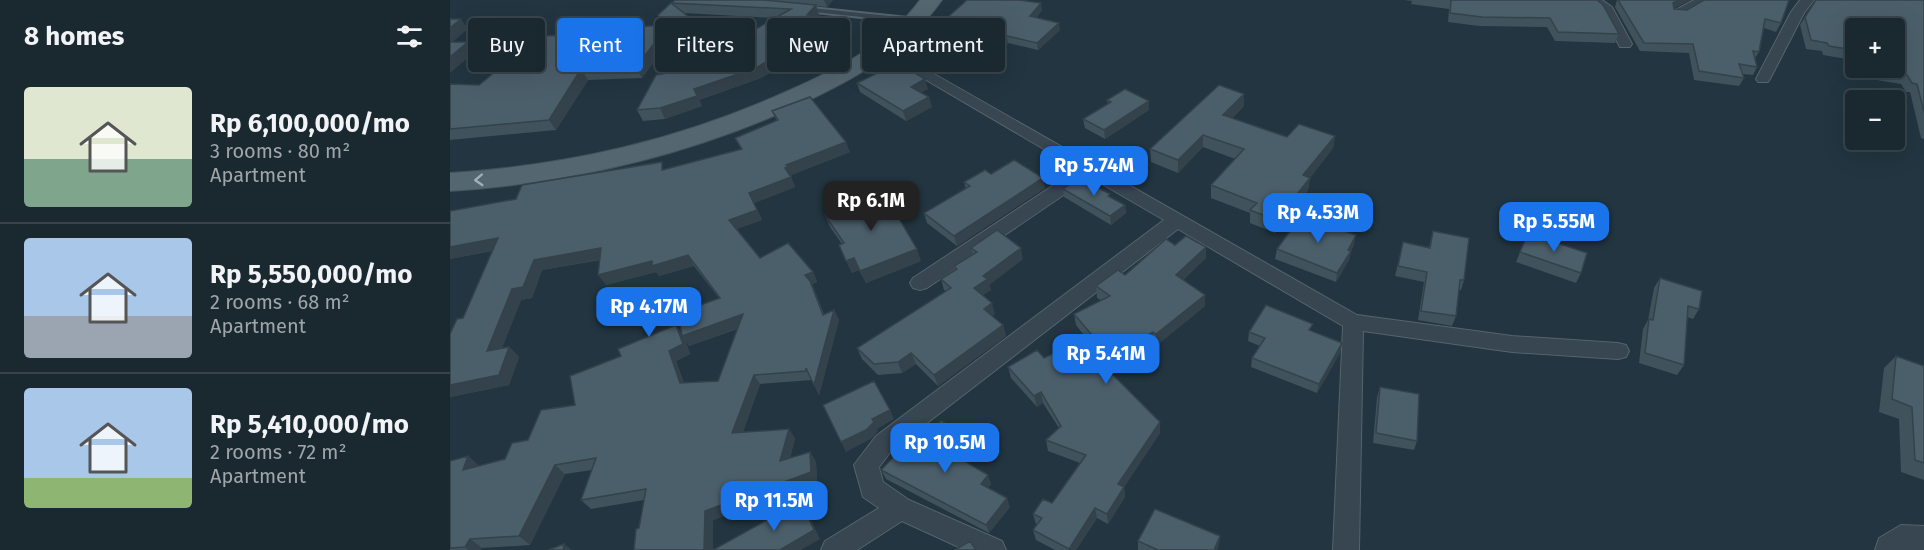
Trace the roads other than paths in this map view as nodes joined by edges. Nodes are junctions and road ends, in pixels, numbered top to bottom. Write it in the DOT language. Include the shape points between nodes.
graph roads {
  1 [pos="1593,0"];
  2 [pos="1704,0"];
  3 [pos="1807,0"];
  4 [pos="795,8"];
  5 [pos="913,10"];
  6 [pos="1677,13"];
  7 [pos="1625,44"];
  8 [pos="862,62"];
  9 [pos="923,72"];
  10 [pos="1763,79"];
  11 [pos="450,164"];
  12 [pos="1090,169"];
  13 [pos="450,182"];
  14 [pos="1177,220"];
  15 [pos="920,283"];
  16 [pos="1353,321"];
  17 [pos="1618,351"];
  18 [pos="900,507"];
  19 [pos="1924,538"];
  20 [pos="834,550"];
  21 [pos="993,550"];
  22 [pos="1346,550"];
  23 [pos="1888,550"];
  1 -- 7 [label="street" via="1607,10"];
  2 -- 6 [label="street"];
  3 -- 10 [label="street"];
  4 -- 5 [label="lane"];
  5 -- 11 [label="main road" via="865,44 817,70 761,97 657,135 578,152"];
  8 -- 13 [label="main road, one-way" via="774,108 660,150 572,169"];
  9 -- 12 [label="street"];
  12 -- 14 [label="street"];
  12 -- 15 [label="street"];
  14 -- 16 [label="street"];
  14 -- 18 [label="street" via="884,443 866,465 872,489"];
  16 -- 17 [label="street" via="1512,344"];
  16 -- 22 [label="street"];
  18 -- 20 [label="street"];
  18 -- 21 [label="street"];
  19 -- 23 [label="street" via="1901,537"];
}
